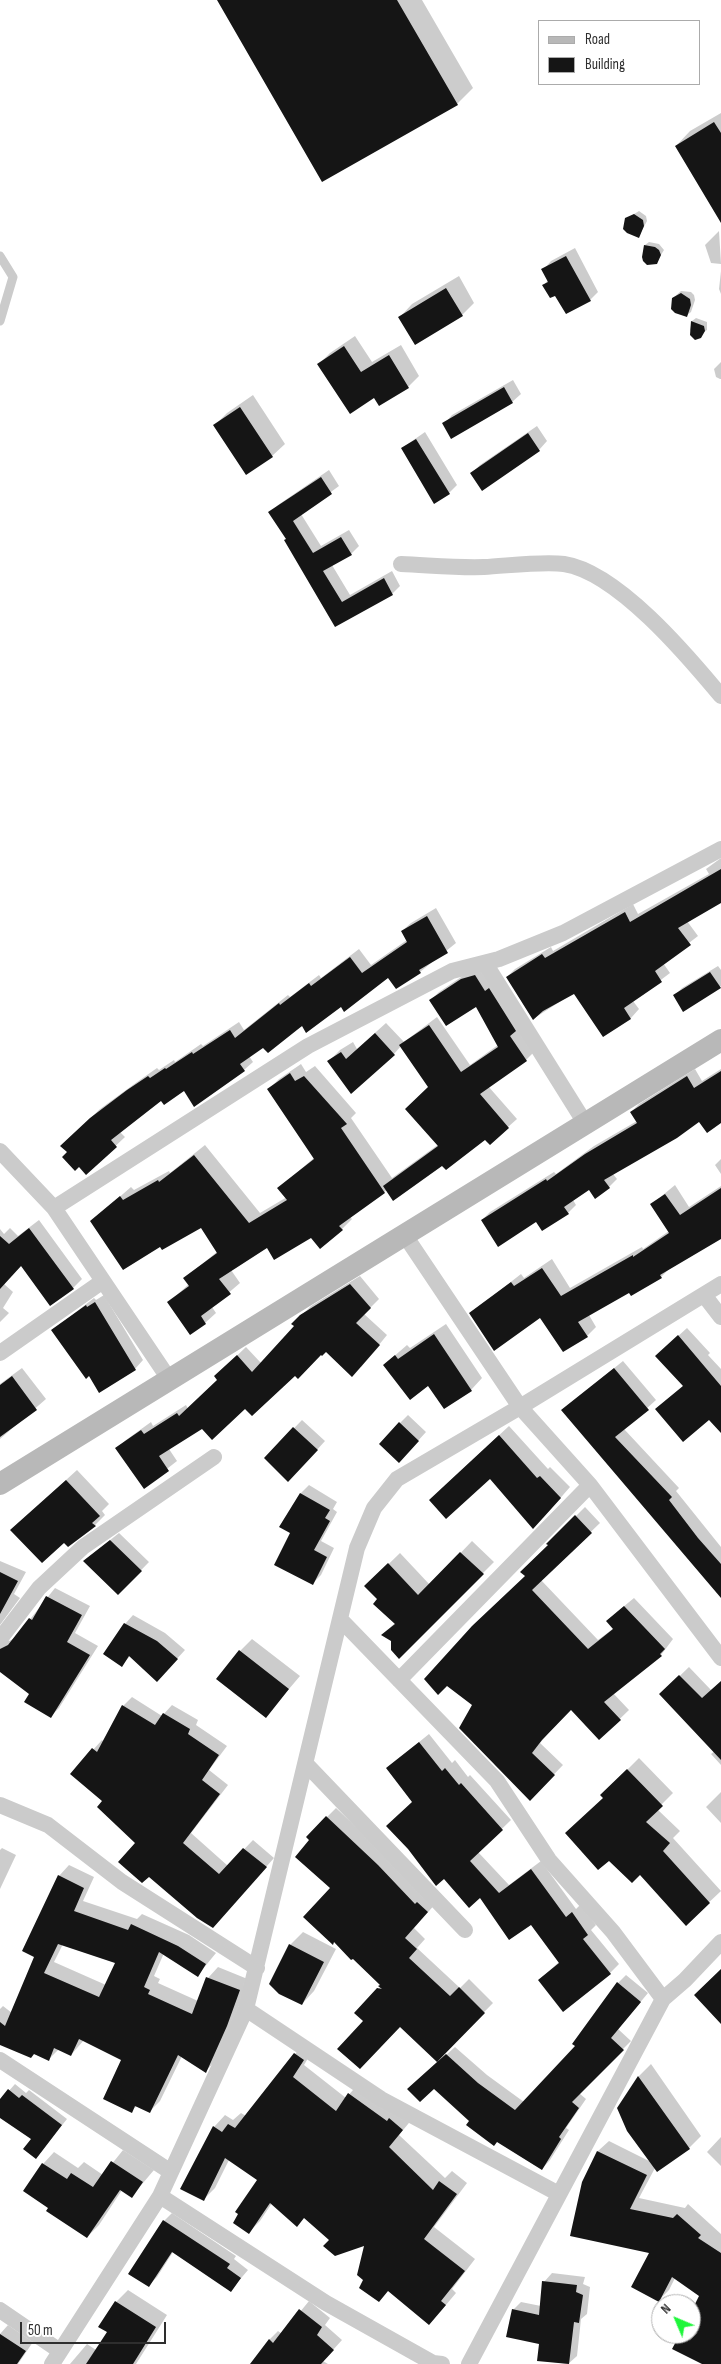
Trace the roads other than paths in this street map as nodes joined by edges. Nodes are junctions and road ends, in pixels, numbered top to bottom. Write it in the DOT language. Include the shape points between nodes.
graph roads {
  1 [pos="0,256"];
  2 [pos="0,321"];
  3 [pos="401,564"];
  4 [pos="721,696"];
  5 [pos="721,849"];
  6 [pos="484,963"];
  7 [pos="721,1040"];
  8 [pos="585,1123"];
  9 [pos="1,1154"];
  10 [pos="54,1208"];
  11 [pos="404,1234"];
  12 [pos="103,1281"];
  13 [pos="721,1284"];
  14 [pos="704,1295"];
  15 [pos="721,1317"];
  16 [pos="0,1353"];
  17 [pos="169,1379"];
  18 [pos="520,1407"];
  19 [pos="214,1457"];
  20 [pos="0,1484"];
  21 [pos="590,1485"];
  22 [pos="340,1619"];
  23 [pos="0,1639"];
  24 [pos="721,1658"];
  25 [pos="399,1680"];
  26 [pos="306,1764"];
  27 [pos="0,1805"];
  28 [pos="465,1930"];
  29 [pos="721,1942"];
  30 [pos="257,1968"];
  31 [pos="663,1999"];
  32 [pos="246,2009"];
  33 [pos="0,2060"];
  34 [pos="171,2172"];
  35 [pos="559,2194"];
  36 [pos="160,2196"];
  37 [pos="0,2310"];
  38 [pos="56,2358"];
  39 [pos="442,2364"];
  40 [pos="468,2364"];
  1 -- 2 [label="lane" via="13,277"];
  3 -- 4 [label="street" via="478,567 563,564 584,570 608,584 659,625"];
  5 -- 6 [label="street" via="563,932 499,960"];
  6 -- 8 [label="street"];
  6 -- 10 [label="street" via="452,971 308,1046"];
  7 -- 8 [label="street"];
  8 -- 11 [label="street"];
  9 -- 10 [label="street"];
  10 -- 12 [label="street"];
  11 -- 17 [label="street"];
  11 -- 18 [label="street"];
  12 -- 16 [label="street"];
  12 -- 17 [label="street"];
  13 -- 14 [label="street"];
  14 -- 15 [label="street"];
  14 -- 18 [label="street"];
  17 -- 20 [label="street"];
  18 -- 21 [label="street"];
  18 -- 22 [label="street" via="397,1479 374,1508 357,1548"];
  19 -- 23 [label="street" via="83,1547 39,1588"];
  21 -- 24 [label="street"];
  21 -- 25 [label="street"];
  22 -- 25 [label="street"];
  22 -- 26 [label="street"];
  25 -- 31 [label="street" via="497,1781 549,1860 613,1932"];
  26 -- 28 [label="street"];
  26 -- 30 [label="street"];
  27 -- 30 [label="street" via="48,1825 122,1882"];
  29 -- 31 [label="street"];
  30 -- 32 [label="street"];
  31 -- 35 [label="street"];
  32 -- 34 [label="street"];
  32 -- 35 [label="street" via="381,2099"];
  33 -- 34 [label="street"];
  34 -- 36 [label="street"];
  35 -- 40 [label="street"];
  36 -- 38 [label="street"];
  36 -- 39 [label="street" via="326,2303 433,2363"];
  37 -- 38 [label="street"];
}
